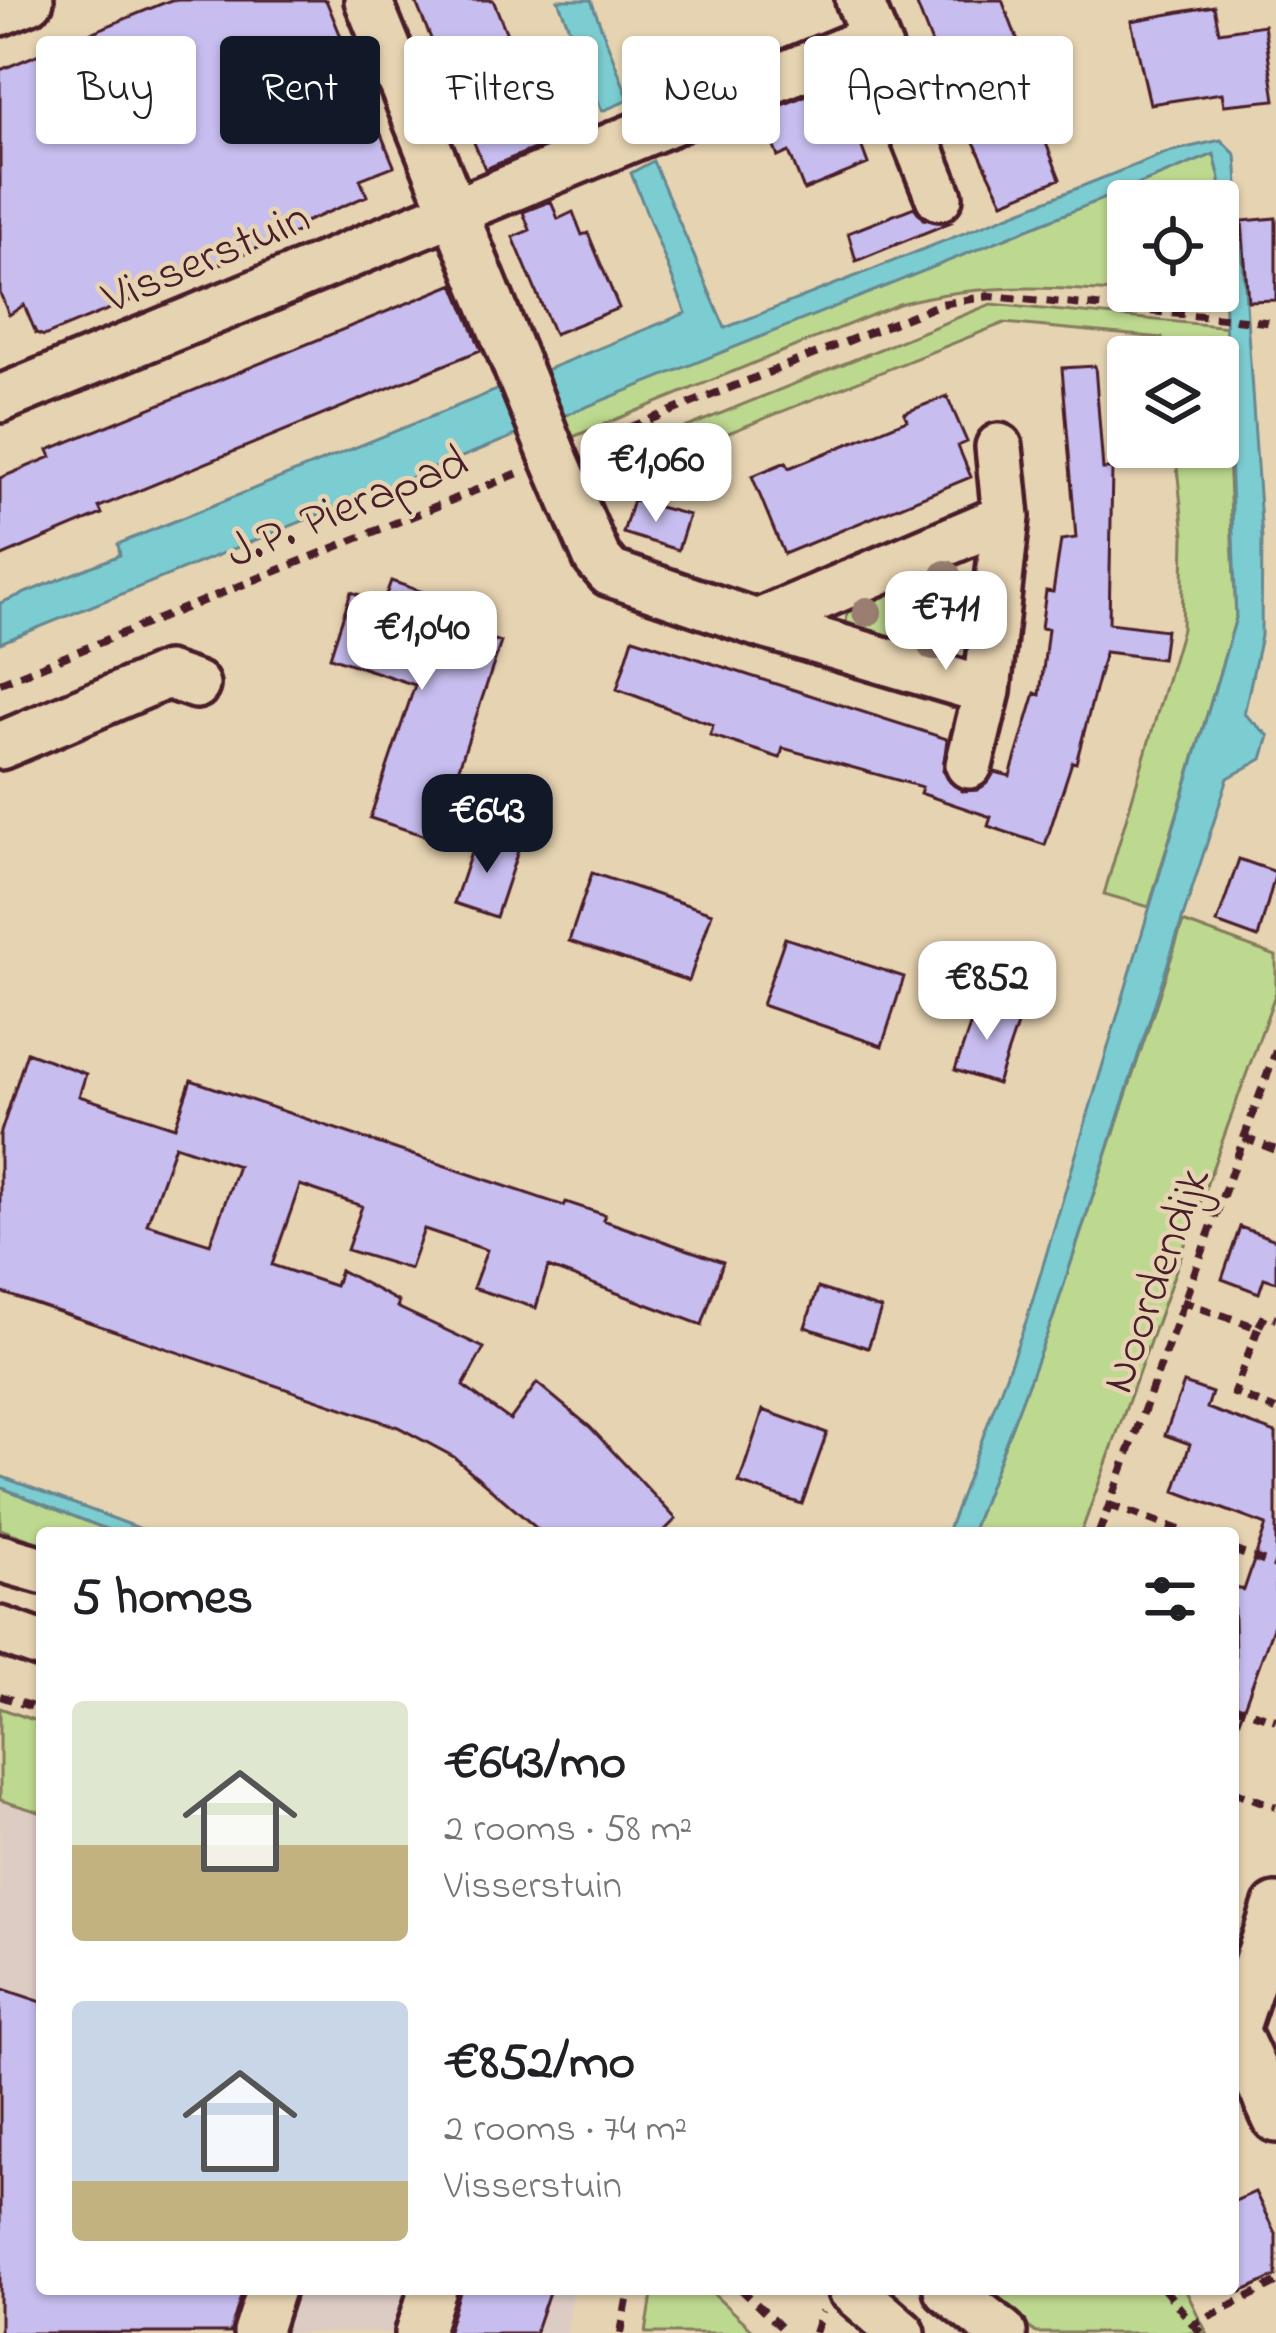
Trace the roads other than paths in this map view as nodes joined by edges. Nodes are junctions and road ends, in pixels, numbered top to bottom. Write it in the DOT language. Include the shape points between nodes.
graph roads {
  1 [pos="31,0"];
  2 [pos="368,0"];
  3 [pos="0,12"];
  4 [pos="867,19"];
  5 [pos="939,197"];
  6 [pos="452,211"];
  7 [pos="0,399"];
  8 [pos="999,447"];
  9 [pos="1006,517"];
  10 [pos="757,622"];
  11 [pos="196,685"];
  12 [pos="987,691"];
  13 [pos="0,746"];
  14 [pos="969,765"];
  15 [pos="0,1558"];
  16 [pos="36,1568"];
  17 [pos="0,1630"];
  18 [pos="36,1643"];
  19 [pos="1276,1907"];
  20 [pos="1239,2018"];
  21 [pos="1239,2043"];
  22 [pos="1256,2099"];
  23 [pos="269,2295"];
  24 [pos="431,2295"];
  25 [pos="857,2295"];
  26 [pos="955,2295"];
  27 [pos="257,2333"];
  28 [pos="419,2333"];
  29 [pos="902,2333"];
  30 [pos="1003,2333"];
  1 -- 3 [label="street"];
  2 -- 6 [label="street"];
  4 -- 5 [label="street, Visserstuin"];
  4 -- 6 [label="street, Visserstuin"];
  6 -- 7 [label="street, Visserstuin"];
  6 -- 10 [label="street" via="597,558 610,573"];
  8 -- 9 [label="street"];
  9 -- 10 [label="street"];
  9 -- 12 [label="street"];
  10 -- 12 [label="street"];
  11 -- 13 [label="street" via="167,675"];
  12 -- 14 [label="street"];
  15 -- 16 [label="street"];
  17 -- 18 [label="street"];
  19 -- 20 [label="street"];
  21 -- 22 [label="street"];
  23 -- 27 [label="street"];
  24 -- 28 [label="street"];
  25 -- 29 [label="street"];
  26 -- 30 [label="street"];
}
